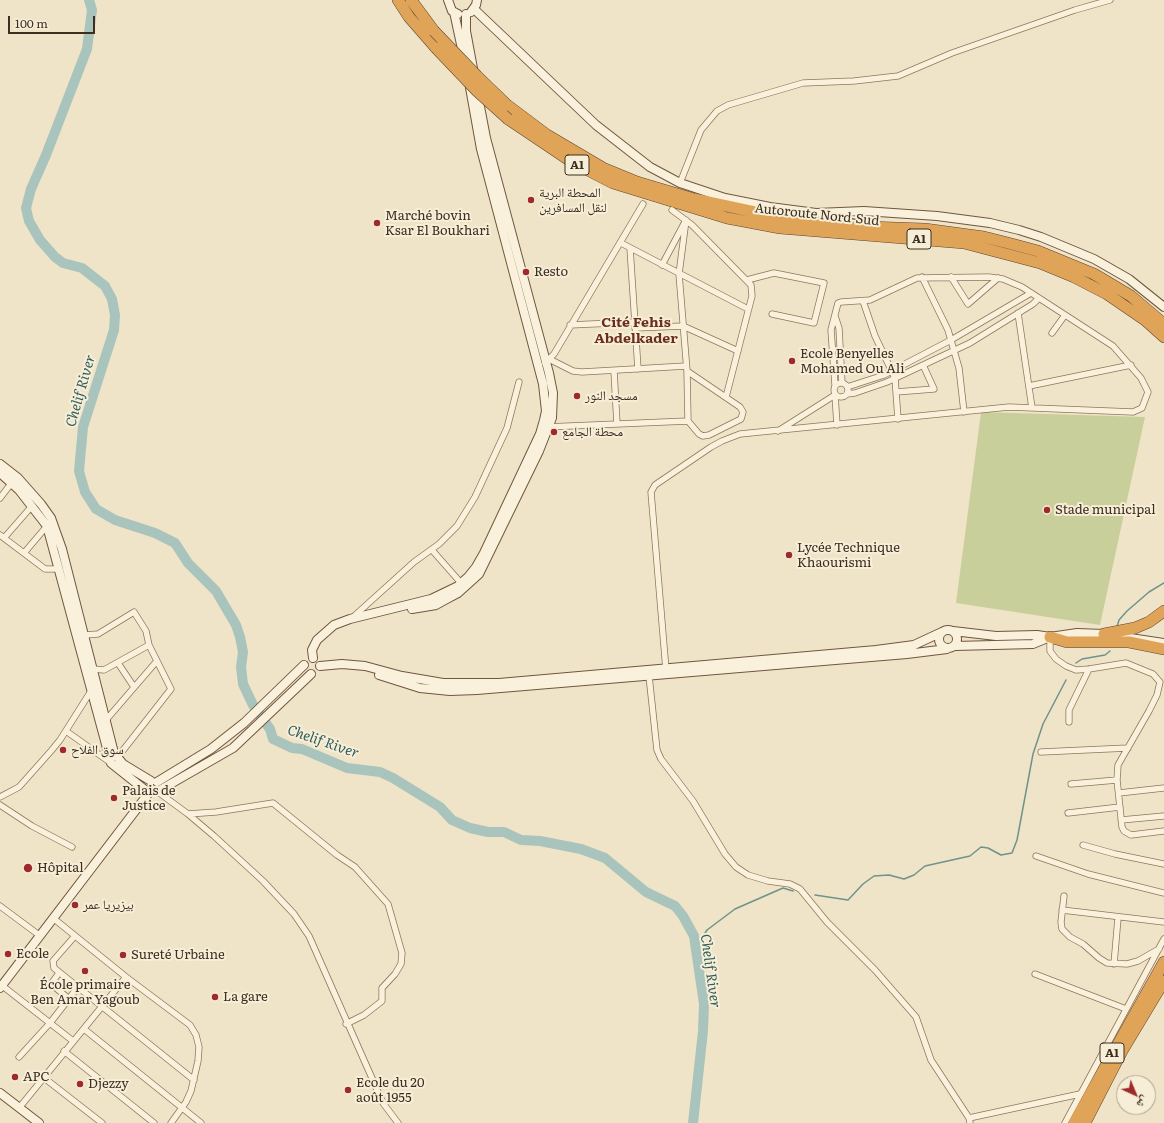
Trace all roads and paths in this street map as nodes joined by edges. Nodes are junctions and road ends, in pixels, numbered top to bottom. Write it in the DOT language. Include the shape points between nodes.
graph roads {
  1 [pos="398,0"];
  2 [pos="410,0"];
  3 [pos="448,0"];
  4 [pos="477,0"];
  5 [pos="1110,0"];
  6 [pos="474,9"];
  7 [pos="454,12"];
  8 [pos="466,14"];
  9 [pos="680,183"];
  10 [pos="643,204"];
  11 [pos="672,210"];
  12 [pos="686,220"];
  13 [pos="621,243"];
  14 [pos="630,248"];
  15 [pos="662,265"];
  16 [pos="680,274"];
  17 [pos="951,277"];
  18 [pos="922,278"];
  19 [pos="998,278"];
  20 [pos="747,280"];
  21 [pos="1031,293"];
  22 [pos="1039,298"];
  23 [pos="863,301"];
  24 [pos="1164,307"];
  25 [pos="748,309"];
  26 [pos="1018,313"];
  27 [pos="772,314"];
  28 [pos="1065,315"];
  29 [pos="835,316"];
  30 [pos="635,322"];
  31 [pos="1164,324"];
  32 [pos="570,325"];
  33 [pos="683,326"];
  34 [pos="635,328"];
  35 [pos="1052,334"];
  36 [pos="1164,337"];
  37 [pos="951,340"];
  38 [pos="954,350"];
  39 [pos="738,351"];
  40 [pos="545,362"];
  41 [pos="924,365"];
  42 [pos="1132,365"];
  43 [pos="638,369"];
  44 [pos="687,369"];
  45 [pos="893,370"];
  46 [pos="614,371"];
  47 [pos="895,378"];
  48 [pos="519,382"];
  49 [pos="842,383"];
  50 [pos="836,385"];
  51 [pos="1029,386"];
  52 [pos="847,387"];
  53 [pos="896,392"];
  54 [pos="847,394"];
  55 [pos="835,395"];
  56 [pos="726,397"];
  57 [pos="1032,408"];
  58 [pos="964,412"];
  59 [pos="898,419"];
  60 [pos="688,421"];
  61 [pos="618,424"];
  62 [pos="837,425"];
  63 [pos="546,427"];
  64 [pos="777,431"];
  65 [pos="0,464"];
  66 [pos="0,473"];
  67 [pos="14,480"];
  68 [pos="0,498"];
  69 [pos="32,506"];
  70 [pos="47,526"];
  71 [pos="2,537"];
  72 [pos="432,550"];
  73 [pos="24,553"];
  74 [pos="60,569"];
  75 [pos="461,583"];
  76 [pos="1164,611"];
  77 [pos="350,619"];
  78 [pos="953,631"];
  79 [pos="942,632"];
  80 [pos="1104,634"];
  81 [pos="84,635"];
  82 [pos="1050,637"];
  83 [pos="1164,643"];
  84 [pos="149,645"];
  85 [pos="951,647"];
  86 [pos="1164,649"];
  87 [pos="314,658"];
  88 [pos="156,662"];
  89 [pos="118,663"];
  90 [pos="304,665"];
  91 [pos="320,666"];
  92 [pos="358,666"];
  93 [pos="93,669"];
  94 [pos="1089,669"];
  95 [pos="666,672"];
  96 [pos="311,674"];
  97 [pos="650,676"];
  98 [pos="134,688"];
  99 [pos="91,691"];
  100 [pos="106,720"];
  101 [pos="1069,722"];
  102 [pos="66,731"];
  103 [pos="1128,748"];
  104 [pos="1041,752"];
  105 [pos="114,761"];
  106 [pos="1118,780"];
  107 [pos="1071,784"];
  108 [pos="156,786"];
  109 [pos="1164,788"];
  110 [pos="146,792"];
  111 [pos="1119,793"];
  112 [pos="0,797"];
  113 [pos="0,806"];
  114 [pos="1120,807"];
  115 [pos="1068,813"];
  116 [pos="188,814"];
  117 [pos="1164,816"];
  118 [pos="1121,820"];
  119 [pos="1164,832"];
  120 [pos="1083,845"];
  121 [pos="72,847"];
  122 [pos="1036,856"];
  123 [pos="1164,864"];
  124 [pos="1164,893"];
  125 [pos="1064,896"];
  126 [pos="0,906"];
  127 [pos="1062,910"];
  128 [pos="53,918"];
  129 [pos="1118,918"];
  130 [pos="1164,922"];
  131 [pos="39,935"];
  132 [pos="74,936"];
  133 [pos="1164,939"];
  134 [pos="1159,949"];
  135 [pos="1164,962"];
  136 [pos="1114,964"];
  137 [pos="59,973"];
  138 [pos="1035,974"];
  139 [pos="126,977"];
  140 [pos="1164,981"];
  141 [pos="1,986"];
  142 [pos="78,987"];
  143 [pos="1164,989"];
  144 [pos="68,998"];
  145 [pos="103,1006"];
  146 [pos="1148,1008"];
  147 [pos="1126,1010"];
  148 [pos="50,1023"];
  149 [pos="346,1024"];
  150 [pos="84,1029"];
  151 [pos="73,1041"];
  152 [pos="64,1051"];
  153 [pos="19,1057"];
  154 [pos="43,1076"];
  155 [pos="194,1080"];
  156 [pos="0,1093"];
  157 [pos="1080,1094"];
  158 [pos="19,1108"];
  159 [pos="182,1108"];
  160 [pos="970,1120"];
  161 [pos="39,1123"];
  162 [pos="102,1123"];
  163 [pos="154,1123"];
  164 [pos="171,1123"];
  165 [pos="201,1123"];
  166 [pos="398,1123"];
  167 [pos="1065,1123"];
  168 [pos="1074,1123"];
  169 [pos="1085,1123"];
  1 -- 36 [label="highway, Autoroute Nord-Sud / A1, bridge" via="436,48 508,119 572,162 613,183 727,218 780,228 964,243 1040,263 1107,294 1145,320"];
  2 -- 31 [label="highway, Autoroute Nord-Sud / A1, bridge" via="434,31 507,105 547,135 603,168 637,182 700,200 783,218 841,226 925,229 984,237 1038,251 1094,274 1131,296"];
  3 -- 7 [label="street" via="449,7"];
  4 -- 6 [label="street"];
  5 -- 9 [label="street" via="952,53 898,76 803,83 728,105 718,111 701,130"];
  6 -- 8 [label="street"];
  6 -- 9 [label="street" via="596,125 650,167"];
  7 -- 8 [label="street"];
  7 -- 40 [label="street" via="482,149"];
  8 -- 40 [label="street" via="466,31 486,138"];
  9 -- 24 [label="street" via="726,198 770,207 816,213 864,211 937,216 1019,230 1094,259 1129,279"];
  10 -- 13 [label="street"];
  11 -- 12 [label="street"];
  12 -- 15 [label="street"];
  12 -- 16 [label="street"];
  12 -- 20 [label="street"];
  13 -- 14 [label="street"];
  13 -- 32 [label="street"];
  14 -- 15 [label="street"];
  14 -- 30 [label="street"];
  15 -- 16 [label="street"];
  16 -- 25 [label="street"];
  16 -- 33 [label="street"];
  17 -- 18 [label="street"];
  17 -- 19 [label="street"];
  17 -- 19 [label="street" via="968,304"];
  18 -- 23 [label="street"];
  18 -- 37 [label="street"];
  19 -- 21 [label="street" via="1014,283"];
  20 -- 25 [label="street" via="751,285 752,296"];
  20 -- 27 [label="street" via="774,273 824,283 814,323"];
  21 -- 22 [label="street"];
  21 -- 37 [label="street"];
  22 -- 26 [label="street"];
  22 -- 28 [label="street"];
  23 -- 29 [label="street" via="841,302 836,306"];
  23 -- 45 [label="street" via="875,336"];
  25 -- 39 [label="street"];
  26 -- 38 [label="street"];
  26 -- 51 [label="street"];
  28 -- 35 [label="street"];
  28 -- 42 [label="street" via="1113,346"];
  29 -- 49 [label="street"];
  29 -- 50 [label="street" via="831,330"];
  30 -- 32 [label="street"];
  30 -- 34 [label="street"];
  32 -- 40 [label="street"];
  33 -- 34 [label="street"];
  33 -- 39 [label="street"];
  33 -- 44 [label="street"];
  34 -- 43 [label="street"];
  37 -- 38 [label="street"];
  37 -- 45 [label="street"];
  38 -- 41 [label="street"];
  38 -- 58 [label="street" via="959,368"];
  39 -- 56 [label="street"];
  40 -- 46 [label="street" via="578,372"];
  40 -- 63 [label="street" via="553,393 552,418"];
  41 -- 47 [label="street"];
  41 -- 53 [label="street" via="934,389"];
  42 -- 51 [label="street"];
  42 -- 57 [label="street" via="1148,392 1145,404 1138,410"];
  43 -- 44 [label="street"];
  43 -- 46 [label="street"];
  44 -- 56 [label="street"];
  44 -- 60 [label="street"];
  45 -- 47 [label="street"];
  45 -- 52 [label="street"];
  46 -- 61 [label="street"];
  47 -- 53 [label="street"];
  47 -- 54 [label="street" via="856,394"];
  48 -- 72 [label="street" via="507,428 475,497 457,526"];
  49 -- 50 [label="street"];
  49 -- 52 [label="street"];
  50 -- 55 [label="street" via="833,389"];
  51 -- 57 [label="street"];
  52 -- 54 [label="street"];
  53 -- 59 [label="street"];
  54 -- 55 [label="street" via="841,397"];
  55 -- 62 [label="street"];
  55 -- 64 [label="street"];
  56 -- 60 [label="street" via="740,407 743,412 741,419 703,436 698,434"];
  57 -- 58 [label="street" via="1009,407"];
  58 -- 59 [label="street"];
  59 -- 62 [label="street"];
  60 -- 61 [label="street"];
  61 -- 63 [label="street"];
  62 -- 64 [label="street"];
  63 -- 75 [label="street" via="484,553 476,567"];
  63 -- 77 [label="street" via="486,563 470,584 436,605"];
  64 -- 95 [label="street" via="740,434 722,440 652,489"];
  65 -- 67 [label="street"];
  66 -- 67 [label="street"];
  67 -- 68 [label="street"];
  67 -- 69 [label="street"];
  67 -- 81 [label="street" via="41,504 51,518 62,549"];
  69 -- 70 [label="street"];
  69 -- 71 [label="street"];
  70 -- 73 [label="street"];
  70 -- 74 [label="street"];
  71 -- 73 [label="street"];
  72 -- 75 [label="street"];
  72 -- 77 [label="street" via="414,562"];
  73 -- 74 [label="street" via="45,569"];
  74 -- 99 [label="street"];
  75 -- 77 [label="street" via="431,599"];
  76 -- 80 [label="highway" via="1135,628"];
  77 -- 87 [label="street" via="334,625 323,634 312,650"];
  78 -- 79 [label="street"];
  78 -- 82 [label="street" via="996,636"];
  78 -- 85 [label="street" via="958,638"];
  79 -- 85 [label="street" via="939,637 940,643"];
  79 -- 95 [label="street" via="922,642 901,647"];
  80 -- 82 [label="street" via="1077,633"];
  80 -- 83 [label="street"];
  81 -- 84 [label="street" via="98,634 134,612 146,631"];
  81 -- 93 [label="street"];
  82 -- 85 [label="street" via="1033,644"];
  82 -- 86 [label="highway" via="1067,642 1129,642"];
  82 -- 94 [label="street" via="1050,651 1060,663 1076,670"];
  84 -- 88 [label="street"];
  84 -- 89 [label="street"];
  85 -- 95 [label="street" via="907,654"];
  87 -- 90 [label="street" via="308,659"];
  87 -- 91 [label="street"];
  88 -- 98 [label="street"];
  88 -- 105 [label="street" via="171,688"];
  89 -- 93 [label="street" via="104,670"];
  89 -- 98 [label="street"];
  90 -- 96 [label="street" via="306,672"];
  90 -- 108 [label="street" via="244,723 212,749"];
  91 -- 92 [label="street"];
  91 -- 96 [label="street" via="318,671"];
  92 -- 95 [label="street" via="421,680 467,684"];
  92 -- 97 [label="street" via="364,671 420,688 450,691"];
  93 -- 100 [label="street"];
  94 -- 101 [label="street" via="1068,710"];
  94 -- 103 [label="street" via="1126,663 1153,674 1160,682 1153,703"];
  95 -- 97 [label="street"];
  96 -- 108 [label="street" via="233,748 213,761"];
  97 -- 160 [label="street" via="657,750 693,801 725,854 748,875 790,884 800,889 809,902 875,970 916,1018 931,1060"];
  98 -- 100 [label="street"];
  99 -- 102 [label="street"];
  99 -- 105 [label="street"];
  100 -- 105 [label="street"];
  102 -- 105 [label="street"];
  102 -- 112 [label="street" via="19,787"];
  103 -- 104 [label="street"];
  103 -- 106 [label="street" via="1118,765"];
  105 -- 108 [label="street" via="123,764"];
  105 -- 110 [label="street"];
  106 -- 107 [label="street"];
  106 -- 111 [label="street"];
  108 -- 110 [label="street" via="146,785"];
  108 -- 110 [label="street" via="153,795"];
  108 -- 116 [label="street"];
  109 -- 111 [label="street"];
  110 -- 128 [label="street"];
  111 -- 114 [label="street"];
  113 -- 121 [label="street"];
  114 -- 115 [label="street"];
  114 -- 118 [label="street"];
  116 -- 149 [label="street" via="263,881 294,914 309,936"];
  116 -- 149 [label="street" via="273,803 355,867 388,904 402,953 401,964 382,988 382,1001 364,1015"];
  117 -- 118 [label="street"];
  118 -- 119 [label="street" via="1124,831 1131,835"];
  120 -- 123 [label="street"];
  122 -- 124 [label="street" via="1088,874"];
  125 -- 127 [label="street"];
  126 -- 131 [label="street"];
  127 -- 129 [label="street"];
  127 -- 136 [label="street" via="1062,929 1099,958"];
  128 -- 131 [label="street"];
  128 -- 132 [label="street"];
  129 -- 130 [label="street"];
  129 -- 136 [label="street"];
  131 -- 141 [label="street"];
  132 -- 137 [label="street" via="53,963 53,967"];
  132 -- 139 [label="street"];
  133 -- 134 [label="street"];
  134 -- 136 [label="street" via="1138,961"];
  134 -- 147 [label="street"];
  135 -- 168 [label="highway, A1"];
  137 -- 142 [label="street"];
  137 -- 144 [label="street" via="51,984"];
  138 -- 147 [label="street"];
  139 -- 145 [label="street"];
  139 -- 155 [label="street" via="190,1025 196,1034 199,1046"];
  140 -- 146 [label="highway, A1"];
  141 -- 148 [label="street"];
  142 -- 144 [label="street"];
  142 -- 145 [label="street"];
  143 -- 146 [label="highway"];
  144 -- 148 [label="street"];
  145 -- 150 [label="street"];
  145 -- 155 [label="street"];
  146 -- 169 [label="highway, A1" via="1122,1051"];
  147 -- 157 [label="street"];
  148 -- 151 [label="street"];
  148 -- 153 [label="street"];
  149 -- 166 [label="street" via="382,1103"];
  150 -- 151 [label="street"];
  150 -- 159 [label="street"];
  151 -- 152 [label="street"];
  152 -- 154 [label="street"];
  152 -- 163 [label="street"];
  154 -- 158 [label="street"];
  154 -- 162 [label="street"];
  155 -- 159 [label="street"];
  156 -- 158 [label="street"];
  157 -- 160 [label="street"];
  157 -- 167 [label="street"];
  158 -- 161 [label="street"];
  159 -- 164 [label="street"];
  159 -- 165 [label="street"];
}
